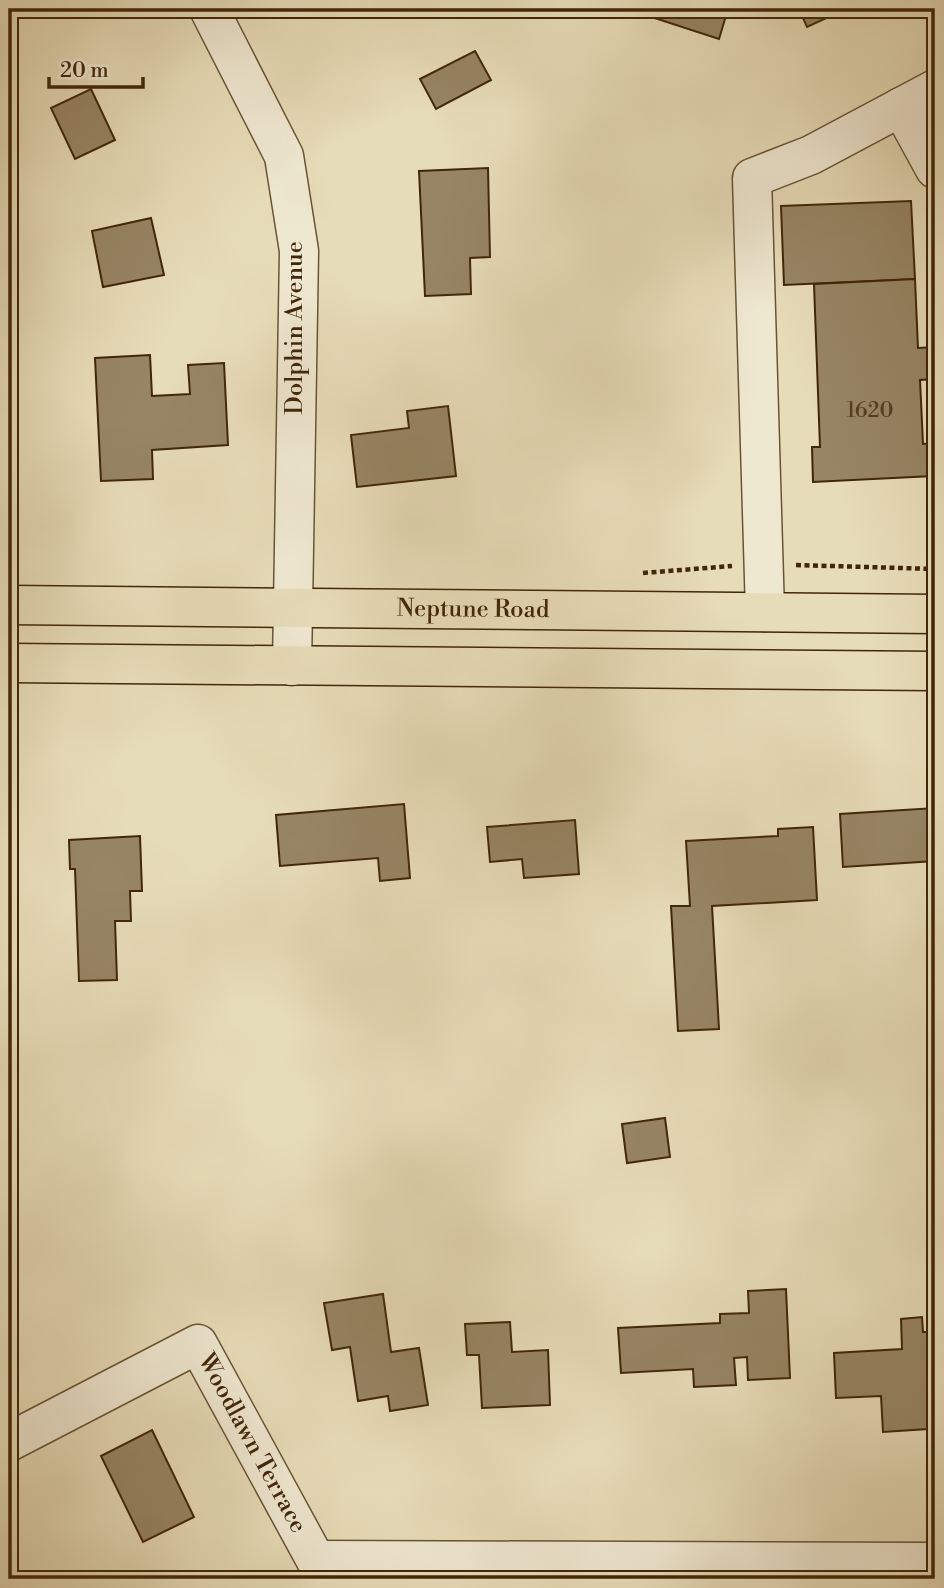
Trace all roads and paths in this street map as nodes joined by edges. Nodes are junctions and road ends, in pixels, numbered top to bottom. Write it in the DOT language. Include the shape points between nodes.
graph roads {
  1 [pos="209,9"];
  2 [pos="935,89"];
  3 [pos="901,107"];
  4 [pos="935,169"];
  5 [pos="9,605"];
  6 [pos="292,606"];
  7 [pos="765,612"];
  8 [pos="935,614"];
  9 [pos="9,663"];
  10 [pos="292,666"];
  11 [pos="935,671"];
  12 [pos="9,1442"];
  13 [pos="935,1562"];
  14 [pos="321,1570"];
  1 -- 6 [label="street, Dolphin Avenue" via="284,156 299,251"];
  2 -- 3 [label="street"];
  3 -- 4 [label="street"];
  3 -- 7 [label="street" via="811,155 752,178"];
  5 -- 6 [label="main road, Neptune Road"];
  6 -- 7 [label="main road, Neptune Road"];
  6 -- 10 [label="street, Dolphin Avenue"];
  7 -- 8 [label="main road, Neptune Road"];
  9 -- 10 [label="main road"];
  10 -- 11 [label="main road"];
  12 -- 14 [label="street, Woodlawn Terrace" via="198,1344"];
  13 -- 14 [label="street"];
}
